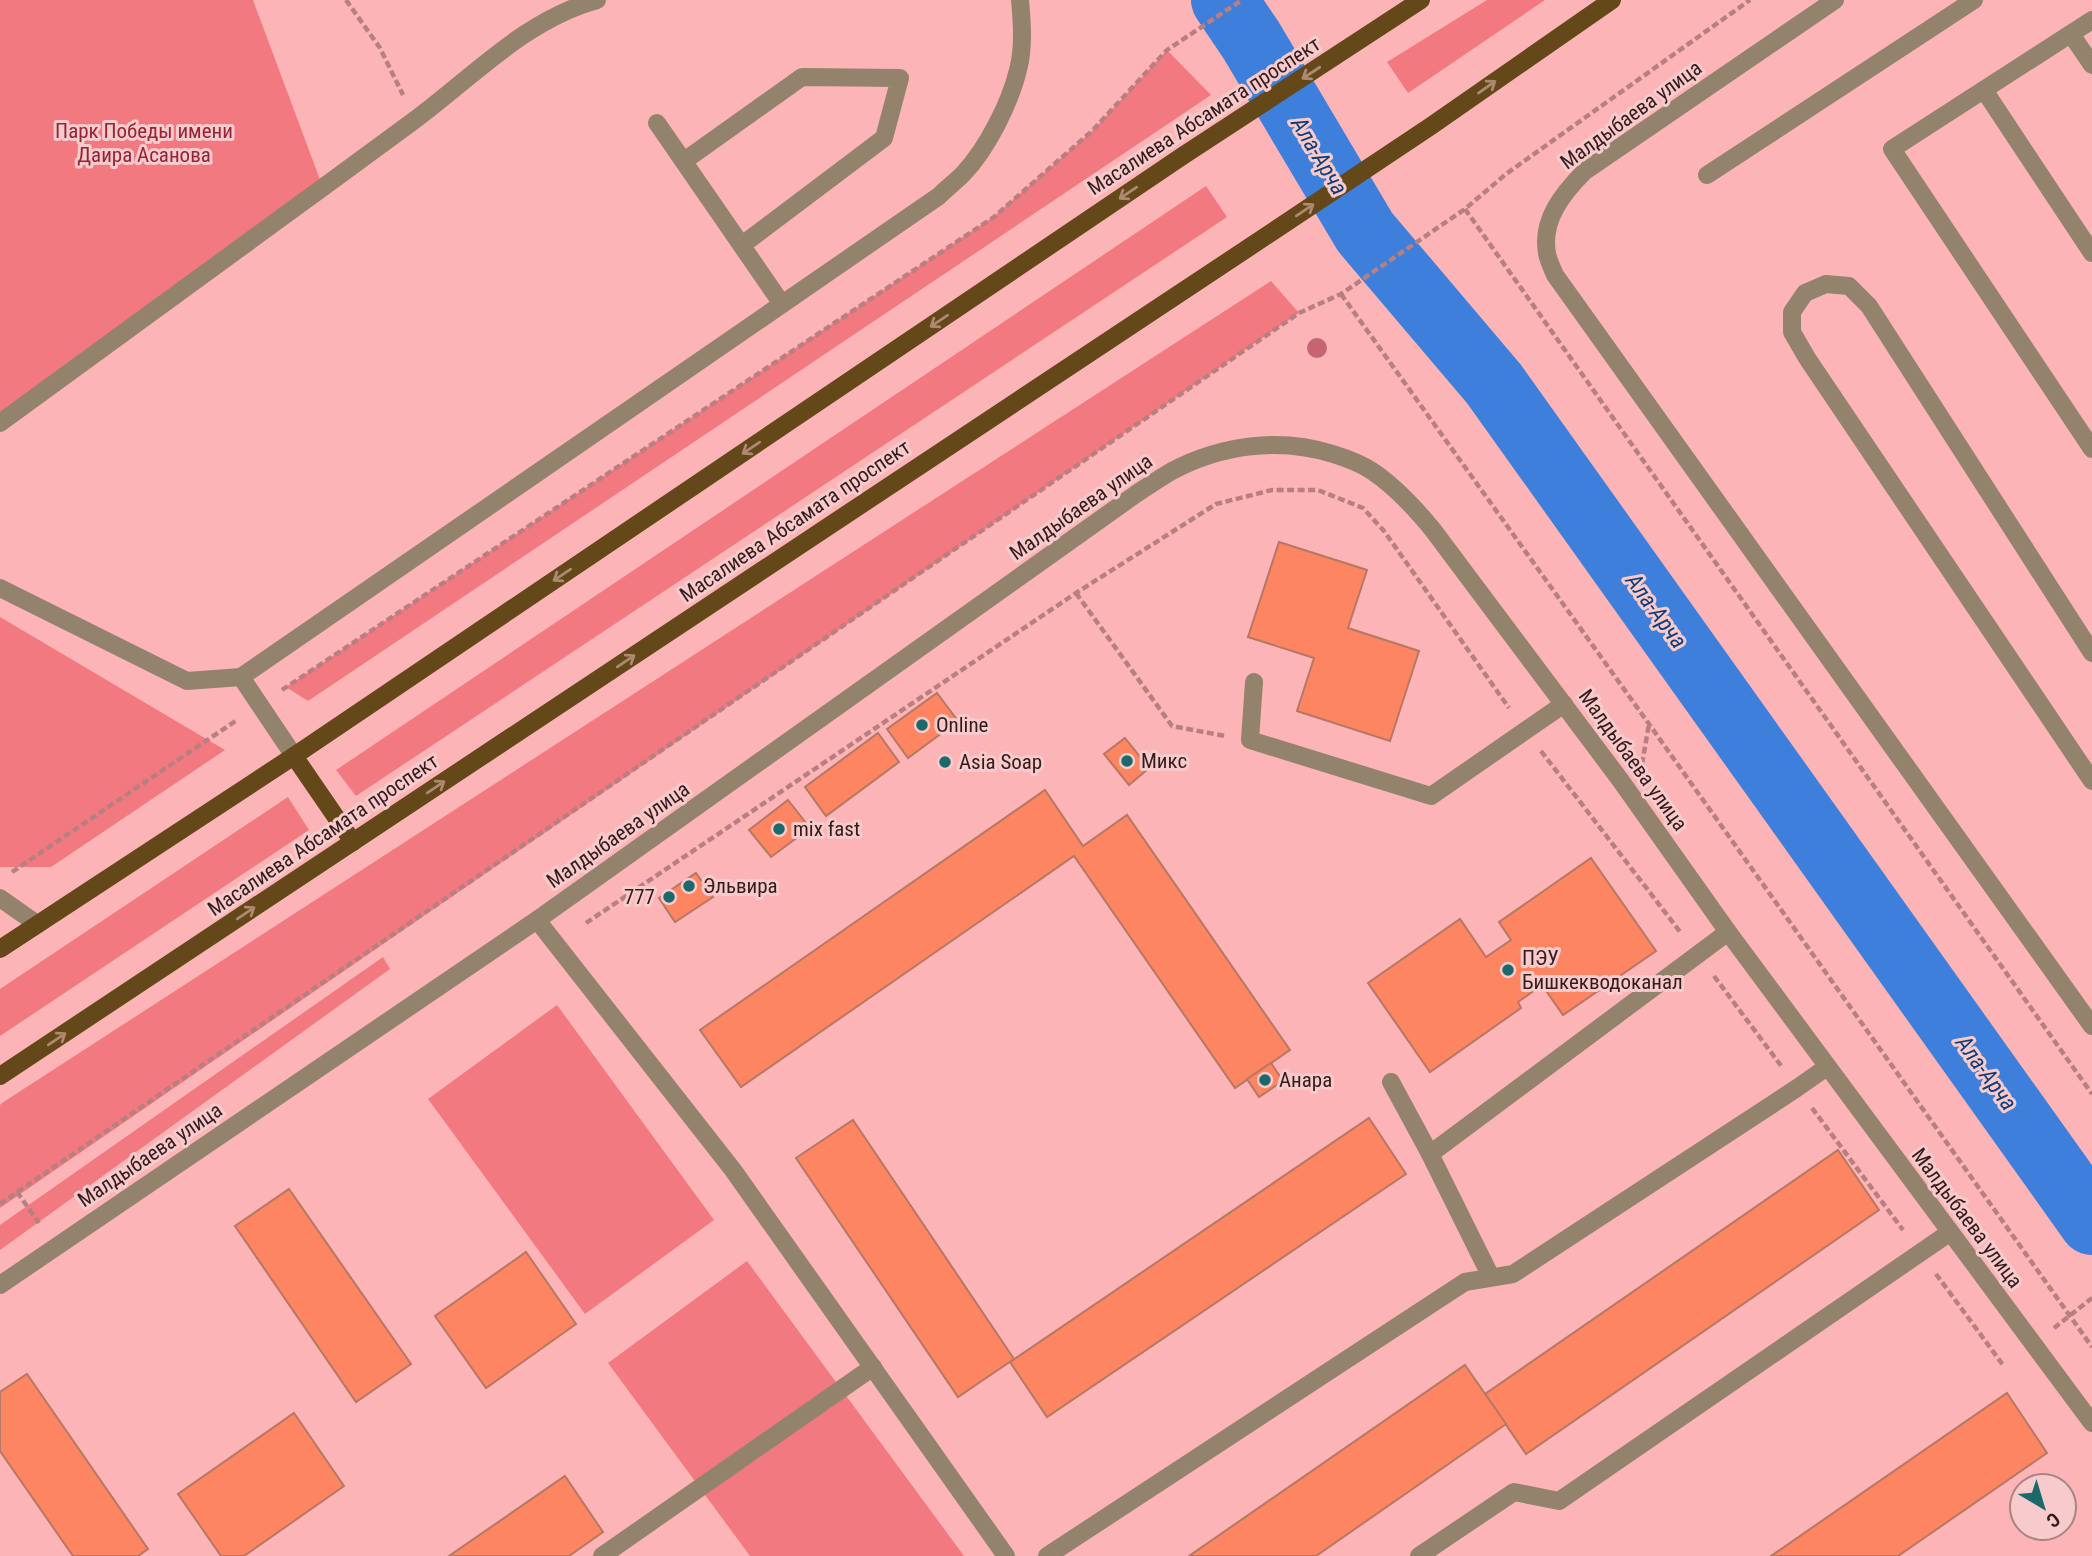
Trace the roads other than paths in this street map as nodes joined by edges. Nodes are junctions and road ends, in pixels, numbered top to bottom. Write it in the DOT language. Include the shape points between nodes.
graph roads {
  1 [pos="597,0"];
  2 [pos="1020,0"];
  3 [pos="1421,0"];
  4 [pos="1612,0"];
  5 [pos="1835,0"];
  6 [pos="1974,0"];
  7 [pos="2092,20"];
  8 [pos="2071,34"];
  9 [pos="2092,65"];
  10 [pos="1984,90"];
  11 [pos="657,122"];
  12 [pos="684,161"];
  13 [pos="1707,175"];
  14 [pos="742,245"];
  15 [pos="2092,253"];
  16 [pos="782,304"];
  17 [pos="0,424"];
  18 [pos="2092,449"];
  19 [pos="0,587"];
  20 [pos="2092,653"];
  21 [pos="241,677"];
  22 [pos="1254,682"];
  23 [pos="1564,704"];
  24 [pos="294,756"];
  25 [pos="2092,782"];
  26 [pos="353,842"];
  27 [pos="0,898"];
  28 [pos="537,920"];
  29 [pos="37,924"];
  30 [pos="1728,932"];
  31 [pos="0,949"];
  32 [pos="2092,1026"];
  33 [pos="1827,1067"];
  34 [pos="0,1076"];
  35 [pos="1391,1082"];
  36 [pos="1430,1154"];
  37 [pos="1949,1233"];
  38 [pos="1491,1277"];
  39 [pos="0,1285"];
  40 [pos="873,1367"];
  41 [pos="2092,1423"];
  42 [pos="602,1556"];
  43 [pos="1006,1556"];
  44 [pos="1046,1556"];
  45 [pos="1419,1556"];
  1 -- 17 [label="street" via="534,26 416,120"];
  2 -- 16 [label="street" via="1018,70 996,125 964,173 939,196"];
  3 -- 24 [label="main road, Масалиева Абсамата проспект, one-way"];
  26 -- 4 [label="main road, Масалиева Абсамата проспект, one-way" via="1248,248"];
  5 -- 32 [label="street, Малдыбаева улица" via="1585,171 1554,208 1547,252 1555,275"];
  6 -- 13 [label="street"];
  7 -- 8 [label="street"];
  8 -- 9 [label="street"];
  8 -- 10 [label="street"];
  10 -- 15 [label="street"];
  10 -- 18 [label="street" via="1892,149"];
  11 -- 12 [label="street"];
  12 -- 14 [label="street"];
  12 -- 14 [label="street" via="802,77 900,78 884,138"];
  14 -- 16 [label="street"];
  16 -- 21 [label="street"];
  19 -- 21 [label="street" via="187,681"];
  20 -- 25 [label="street" via="1869,306 1849,286 1826,284 1805,293 1792,312 1792,332"];
  21 -- 24 [label="street"];
  22 -- 23 [label="street" via="1250,740 1431,796"];
  23 -- 28 [label="street, Малдыбаева улица" via="1433,530 1394,488 1370,470 1315,449 1285,445 1229,450 1172,471 1136,494"];
  23 -- 30 [label="street, Малдыбаева улица"];
  24 -- 26 [label="main road"];
  24 -- 29 [label="main road, Масалиева Абсамата проспект"];
  34 -- 26 [label="main road, Масалиева Абсамата проспект, one-way"];
  27 -- 29 [label="street"];
  28 -- 39 [label="street, Малдыбаева улица"];
  28 -- 40 [label="street" via="733,1170"];
  29 -- 31 [label="main road, Масалиева Абсамата проспект"];
  30 -- 33 [label="street, Малдыбаева улица"];
  30 -- 36 [label="street"];
  33 -- 37 [label="street, Малдыбаева улица"];
  33 -- 38 [label="street" via="1513,1274"];
  35 -- 36 [label="street"];
  36 -- 38 [label="street"];
  37 -- 41 [label="street, Малдыбаева улица"];
  37 -- 45 [label="street" via="1559,1501 1514,1492"];
  38 -- 44 [label="street" via="1465,1282"];
  40 -- 42 [label="street"];
  40 -- 43 [label="street"];
}
